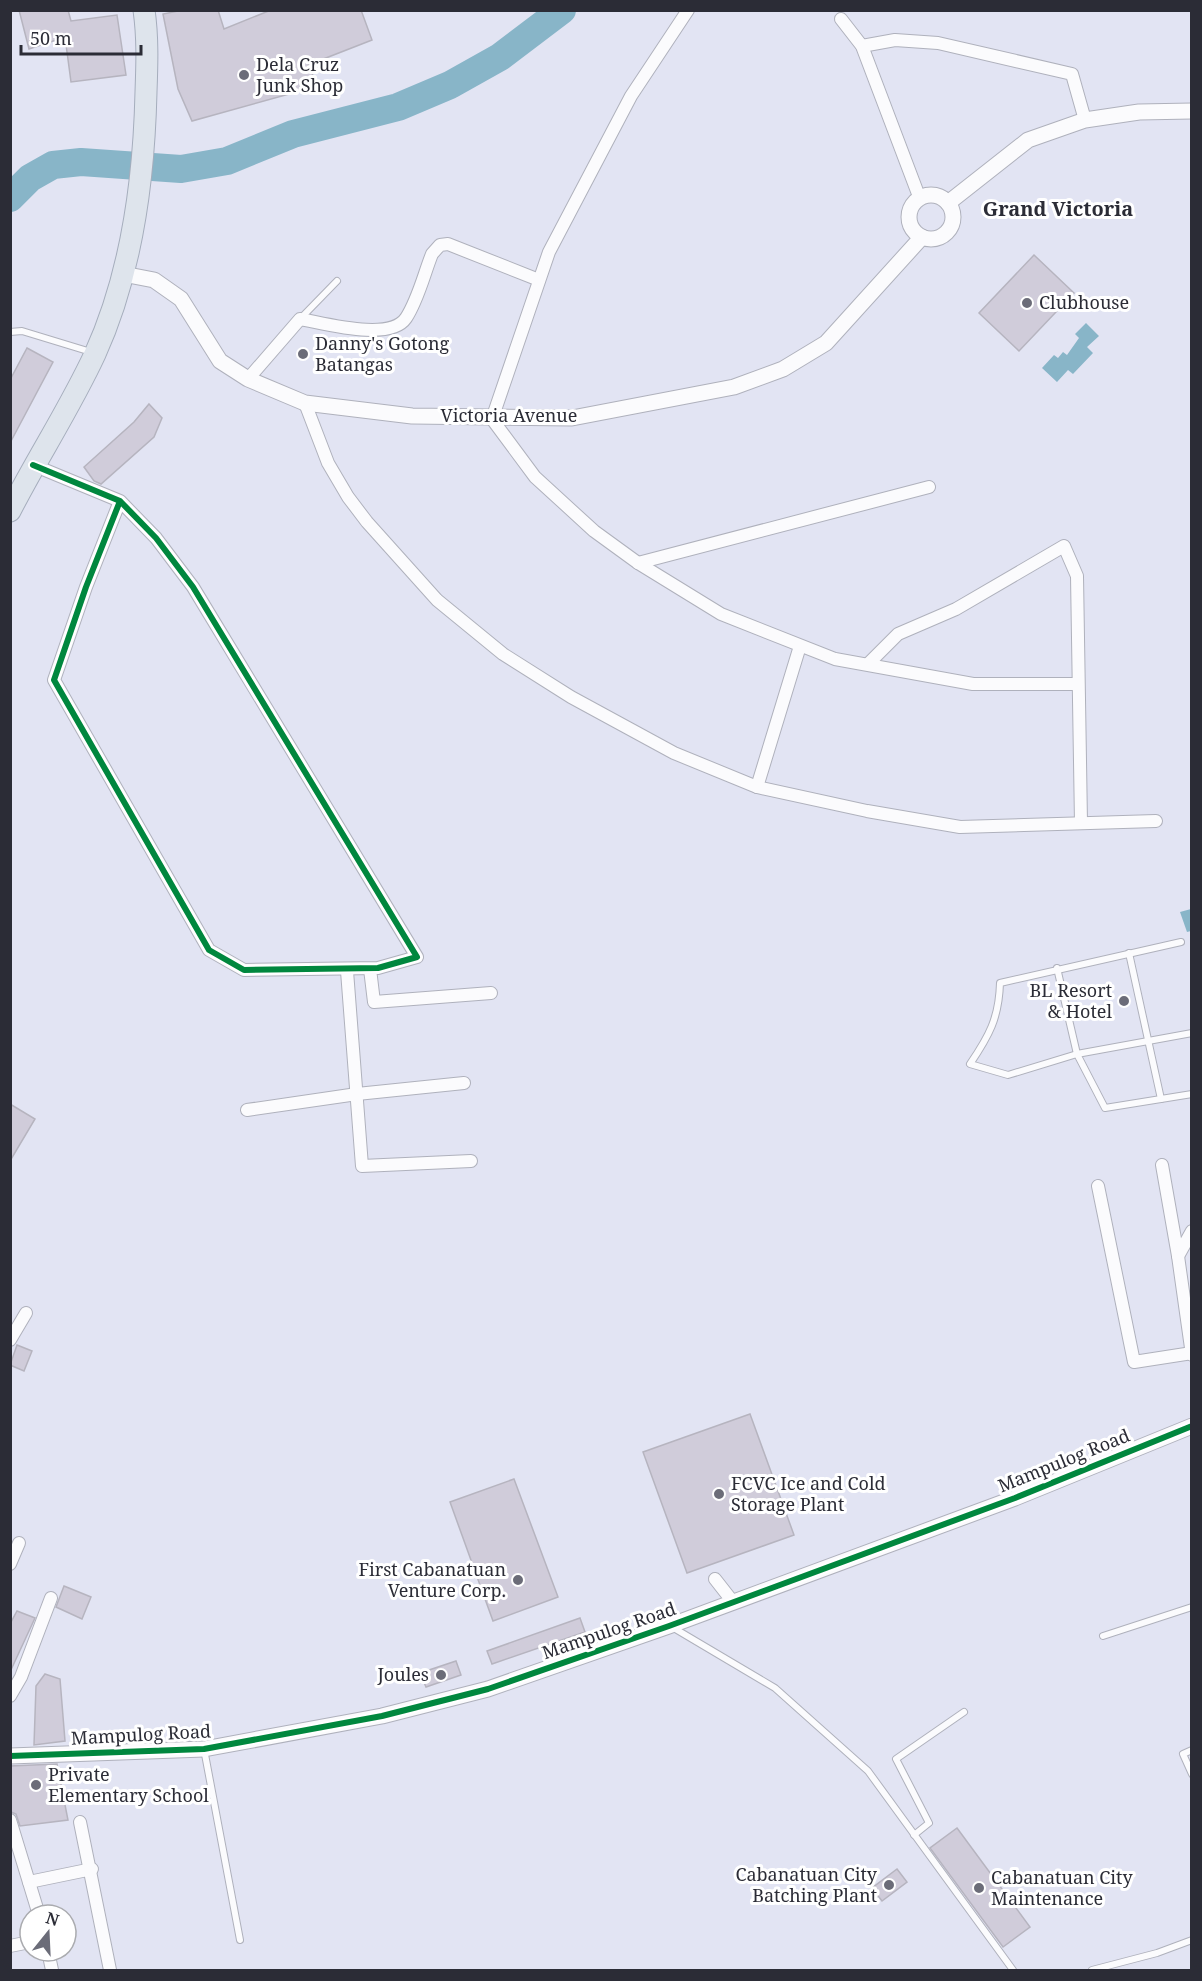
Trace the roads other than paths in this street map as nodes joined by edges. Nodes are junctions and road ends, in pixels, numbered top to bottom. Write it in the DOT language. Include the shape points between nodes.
graph roads {
  1 [pos="144,10"];
  2 [pos="688,10"];
  3 [pos="841,19"];
  4 [pos="862,46"];
  5 [pos="1191,111"];
  6 [pos="1085,120"];
  7 [pos="920,199"];
  8 [pos="948,203"];
  9 [pos="922,237"];
  10 [pos="123,274"];
  11 [pos="338,280"];
  12 [pos="539,280"];
  13 [pos="300,319"];
  14 [pos="10,332"];
  15 [pos="95,354"];
  16 [pos="248,379"];
  17 [pos="305,403"];
  18 [pos="492,419"];
  19 [pos="33,465"];
  20 [pos="929,487"];
  21 [pos="120,501"];
  22 [pos="10,511"];
  23 [pos="639,563"];
  24 [pos="800,646"];
  25 [pos="869,663"];
  26 [pos="1078,684"];
  27 [pos="757,787"];
  28 [pos="1156,821"];
  29 [pos="1081,823"];
  30 [pos="1181,942"];
  31 [pos="1129,953"];
  32 [pos="1056,968"];
  33 [pos="370,969"];
  34 [pos="347,971"];
  35 [pos="491,993"];
  36 [pos="1191,1033"];
  37 [pos="1148,1042"];
  38 [pos="1077,1054"];
  39 [pos="464,1083"];
  40 [pos="357,1094"];
  41 [pos="1191,1094"];
  42 [pos="1161,1099"];
  43 [pos="247,1110"];
  44 [pos="471,1161"];
  45 [pos="1162,1166"];
  46 [pos="1098,1186"];
  47 [pos="1191,1231"];
  48 [pos="1178,1256"];
  49 [pos="26,1313"];
  50 [pos="10,1340"];
  51 [pos="1191,1354"];
  52 [pos="1191,1426"];
  53 [pos="19,1543"];
  54 [pos="10,1564"];
  55 [pos="715,1580"];
  56 [pos="51,1598"];
  57 [pos="733,1602"];
  58 [pos="1191,1607"];
  59 [pos="669,1626"];
  60 [pos="1103,1636"];
  61 [pos="10,1696"];
  62 [pos="964,1712"];
  63 [pos="204,1749"];
  64 [pos="1191,1750"];
  65 [pos="10,1756"];
  66 [pos="1191,1774"];
  67 [pos="10,1820"];
  68 [pos="80,1822"];
  69 [pos="914,1835"];
  70 [pos="92,1869"];
  71 [pos="29,1882"];
  72 [pos="35,1903"];
  73 [pos="240,1940"];
  74 [pos="1191,1940"];
  75 [pos="110,1971"];
  76 [pos="1013,1971"];
  77 [pos="1092,1971"];
  1 -- 10 [label="highway" via="145,141"];
  2 -- 12 [label="street" via="631,96 549,252"];
  3 -- 4 [label="street"];
  4 -- 6 [label="street" via="895,40 938,43 1071,74"];
  4 -- 7 [label="street"];
  5 -- 6 [label="street" via="1139,112"];
  6 -- 8 [label="street" via="1028,140"];
  7 -- 8 [label="street" via="935,196"];
  7 -- 9 [label="street" via="911,209 910,222"];
  8 -- 9 [label="street" via="953,216 949,231 937,239"];
  9 -- 18 [label="street, Victoria Avenue" via="826,343 783,369 734,387 650,405 572,418"];
  10 -- 15 [label="highway"];
  10 -- 16 [label="street, Victoria Avenue" via="154,280 181,299 220,362"];
  11 -- 13 [label="lane"];
  12 -- 13 [label="street" via="448,244 440,245 432,254 405,319 395,328 382,331"];
  12 -- 18 [label="street"];
  13 -- 16 [label="street"];
  14 -- 15 [label="lane" via="22,331"];
  15 -- 19 [label="highway"];
  16 -- 17 [label="street, Victoria Avenue"];
  17 -- 18 [label="street, Victoria Avenue" via="412,416"];
  17 -- 27 [label="street" via="328,463 348,497 437,600 503,654 571,698 674,753"];
  18 -- 23 [label="street" via="535,477 594,531"];
  19 -- 21 [label="street"];
  19 -- 22 [label="highway"];
  20 -- 23 [label="street"];
  21 -- 33 [label="street" via="156,538 193,587 417,957"];
  21 -- 34 [label="street" via="54,680 209,950 244,970"];
  23 -- 24 [label="street" via="721,614"];
  24 -- 25 [label="street" via="835,659"];
  24 -- 27 [label="street"];
  25 -- 26 [label="street" via="974,684"];
  25 -- 26 [label="street" via="898,634 957,609 1065,546 1077,576"];
  26 -- 29 [label="street"];
  27 -- 29 [label="street" via="960,827"];
  28 -- 29 [label="street"];
  30 -- 31 [label="lane"];
  31 -- 32 [label="lane"];
  31 -- 37 [label="lane"];
  32 -- 38 [label="lane"];
  32 -- 38 [label="lane" via="1000,983 999,1009 988,1037 970,1064 1008,1075"];
  33 -- 34 [label="street"];
  33 -- 35 [label="street" via="374,1002"];
  34 -- 40 [label="street"];
  36 -- 37 [label="lane"];
  37 -- 38 [label="lane"];
  37 -- 42 [label="lane"];
  38 -- 42 [label="lane" via="1105,1108"];
  39 -- 40 [label="street"];
  40 -- 43 [label="street"];
  40 -- 44 [label="street" via="362,1166"];
  41 -- 42 [label="lane"];
  45 -- 48 [label="street"];
  46 -- 51 [label="street" via="1134,1362"];
  47 -- 48 [label="street"];
  48 -- 51 [label="street"];
  49 -- 50 [label="street"];
  52 -- 57 [label="street, Mampulog Road" via="1015,1497"];
  53 -- 54 [label="street"];
  55 -- 57 [label="street"];
  56 -- 61 [label="street"];
  57 -- 59 [label="street, Mampulog Road"];
  58 -- 60 [label="lane"];
  59 -- 63 [label="street, Mampulog Road" via="472,1694 382,1716"];
  59 -- 69 [label="lane" via="775,1688 867,1771"];
  62 -- 69 [label="lane" via="896,1759 928,1823"];
  63 -- 65 [label="street, Mampulog Road"];
  63 -- 73 [label="lane"];
  64 -- 66 [label="lane" via="1183,1754"];
  67 -- 71 [label="street"];
  68 -- 70 [label="street"];
  69 -- 76 [label="lane"];
  70 -- 71 [label="street"];
  70 -- 75 [label="street"];
  71 -- 72 [label="street"];
  74 -- 77 [label="lane"];
}
